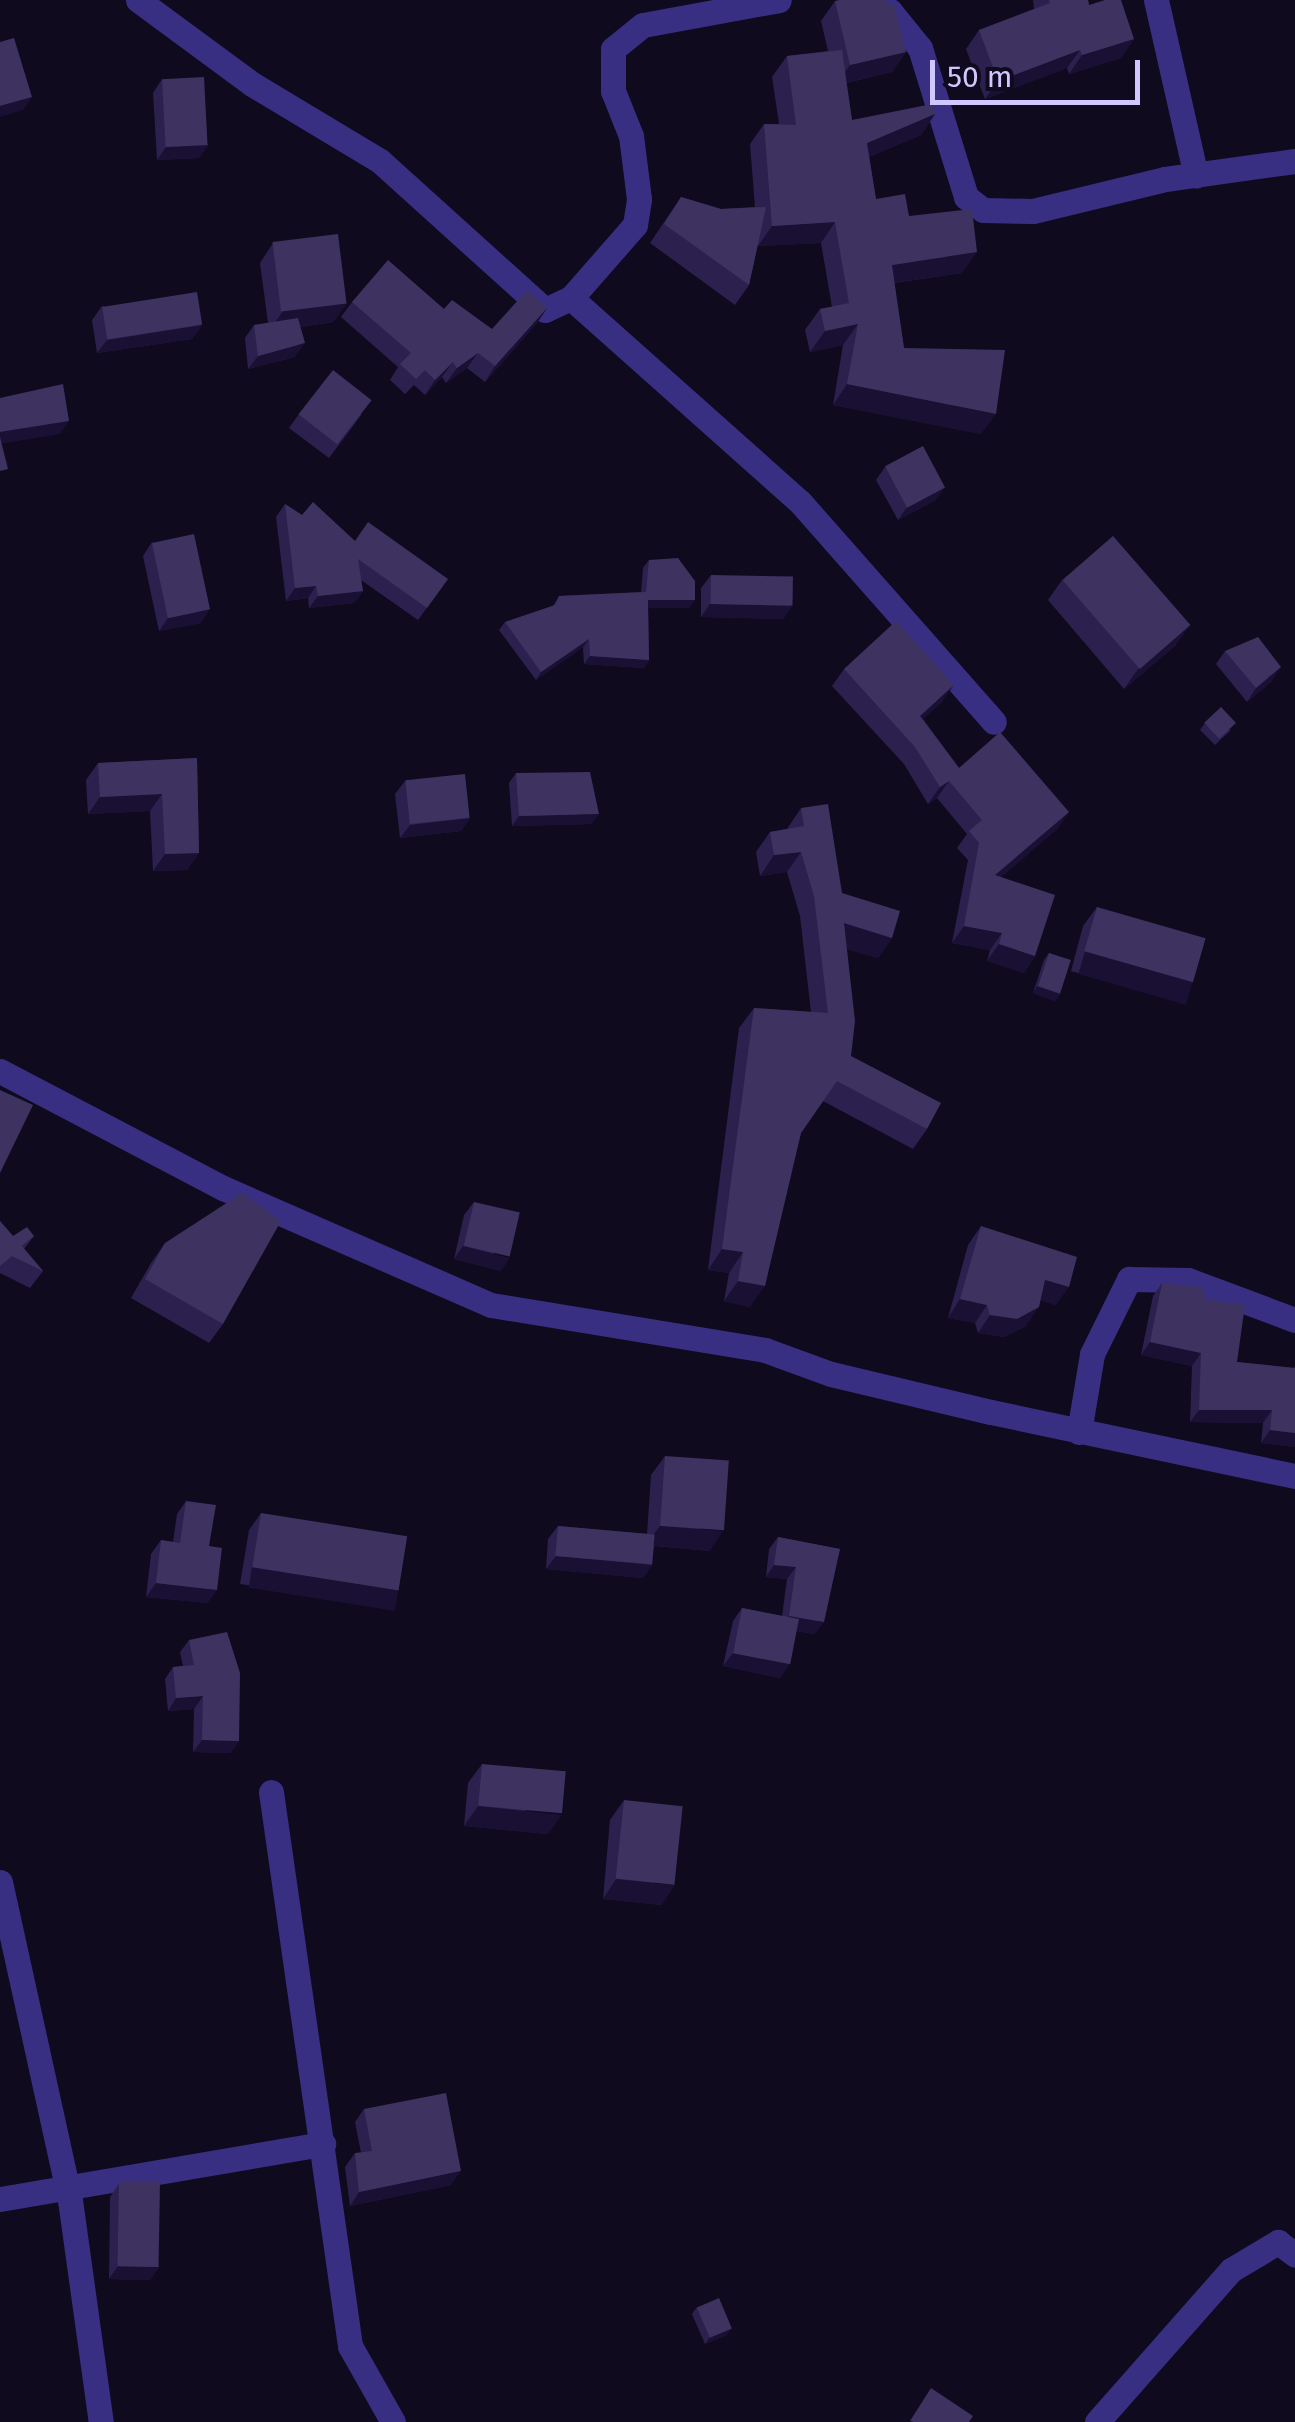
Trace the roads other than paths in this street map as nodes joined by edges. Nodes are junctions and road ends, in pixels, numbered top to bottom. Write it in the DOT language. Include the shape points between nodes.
graph roads {
  1 [pos="138,0"];
  2 [pos="779,0"];
  3 [pos="868,0"];
  4 [pos="1156,0"];
  5 [pos="1295,161"];
  6 [pos="1196,176"];
  7 [pos="571,298"];
  8 [pos="994,722"];
  9 [pos="0,1071"];
  10 [pos="1295,1320"];
  11 [pos="1079,1432"];
  12 [pos="1295,1476"];
  13 [pos="271,1792"];
  14 [pos="0,1882"];
  15 [pos="323,2144"];
  16 [pos="67,2189"];
  17 [pos="0,2199"];
  18 [pos="1295,2254"];
  19 [pos="101,2422"];
  20 [pos="394,2422"];
  21 [pos="1098,2422"];
  1 -- 7 [label="street" via="252,84 380,161 546,310"];
  2 -- 7 [label="street" via="644,25 613,49 613,91 631,136 640,198 635,225"];
  3 -- 6 [label="street" via="890,11 920,48 966,197 983,210 1034,211"];
  4 -- 6 [label="street"];
  5 -- 6 [label="street"];
  7 -- 8 [label="street" via="800,502"];
  9 -- 11 [label="street" via="223,1188 492,1305 764,1350 831,1374"];
  10 -- 11 [label="street" via="1188,1280 1129,1278 1092,1354"];
  11 -- 12 [label="street"];
  13 -- 15 [label="street"];
  14 -- 16 [label="street"];
  15 -- 16 [label="street"];
  15 -- 20 [label="street" via="350,2346"];
  16 -- 17 [label="street"];
  16 -- 19 [label="street"];
  18 -- 21 [label="street" via="1278,2242 1231,2270"];
}
